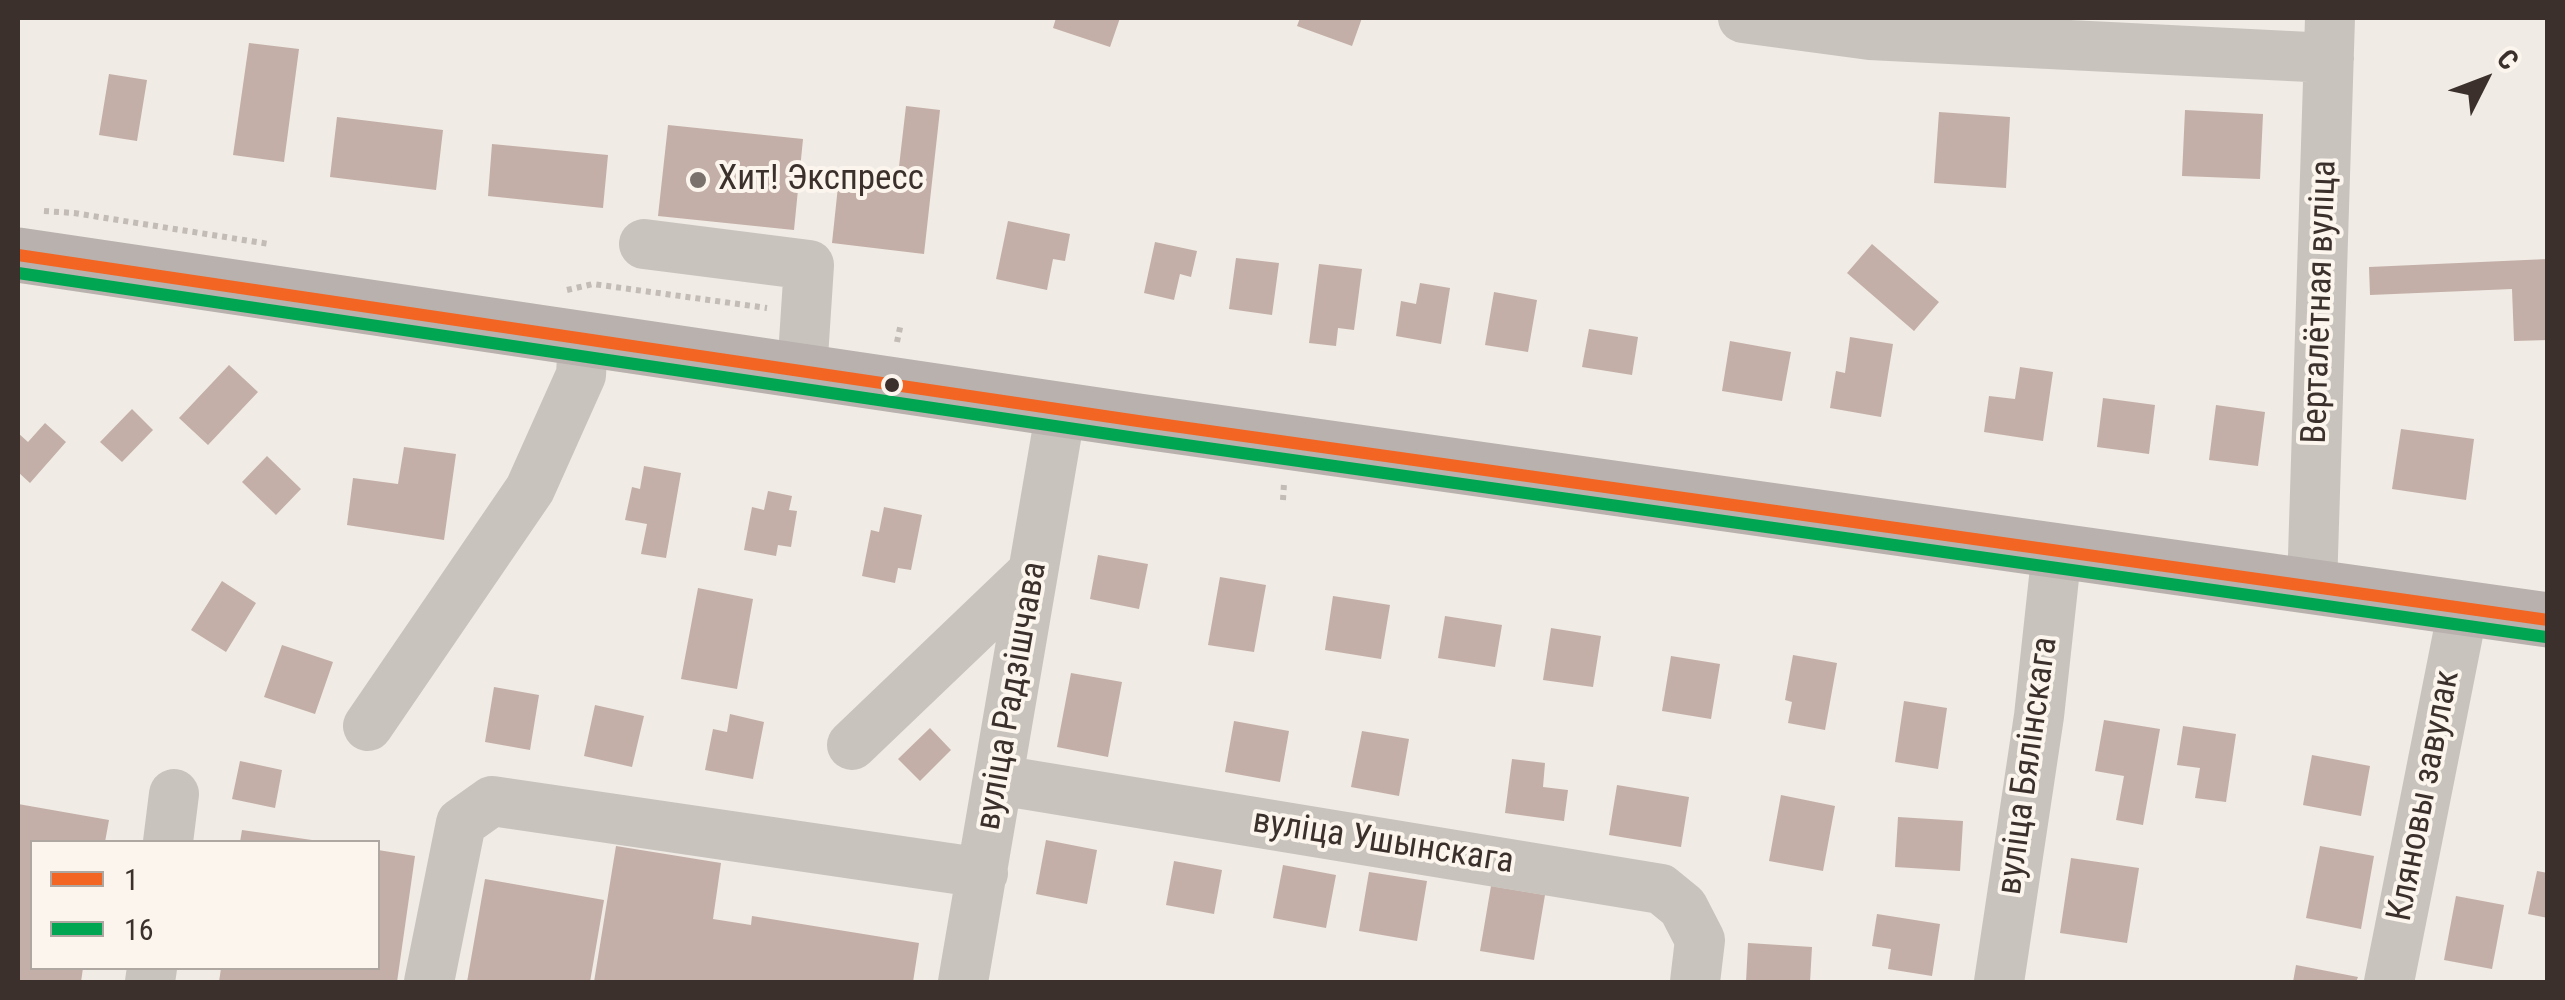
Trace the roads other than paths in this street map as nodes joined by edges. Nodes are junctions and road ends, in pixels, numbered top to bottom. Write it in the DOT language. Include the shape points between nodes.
graph roads {
  1 [pos="1743,18"];
  2 [pos="2329,38"];
  3 [pos="644,244"];
  4 [pos="18,254"];
  5 [pos="584,339"];
  6 [pos="802,372"];
  7 [pos="1061,409"];
  8 [pos="2056,550"];
  9 [pos="1034,572"];
  10 [pos="2312,587"];
  11 [pos="2463,609"];
  12 [pos="2548,620"];
  13 [pos="368,726"];
  14 [pos="852,745"];
  15 [pos="999,780"];
  16 [pos="174,794"];
  17 [pos="168,840"];
  18 [pos="982,873"];
  19 [pos="428,982"];
  20 [pos="963,982"];
  21 [pos="1695,982"];
  22 [pos="2000,982"];
  23 [pos="2389,982"];
  1 -- 2 [label="street" via="1870,35"];
  2 -- 10 [label="street, Верталётная вуліца"];
  3 -- 6 [label="street" via="809,265"];
  4 -- 5 [label="main road"];
  5 -- 6 [label="main road"];
  5 -- 13 [label="street" via="581,376 530,489"];
  6 -- 7 [label="main road"];
  7 -- 8 [label="main road"];
  7 -- 9 [label="street, вуліца Радзішчава"];
  8 -- 10 [label="main road"];
  8 -- 22 [label="street, вуліца Бялінскага"];
  9 -- 14 [label="street"];
  9 -- 15 [label="street, вуліца Радзішчава"];
  10 -- 11 [label="main road"];
  11 -- 12 [label="main road"];
  11 -- 23 [label="street, Кляновы завулак"];
  15 -- 18 [label="street, вуліца Радзішчава"];
  15 -- 21 [label="street, вуліца Ушынскага" via="1661,889 1683,907 1700,940"];
  16 -- 17 [label="street"];
  18 -- 19 [label="street" via="492,801 461,823"];
  18 -- 20 [label="street, вуліца Радзішчава"];
}
